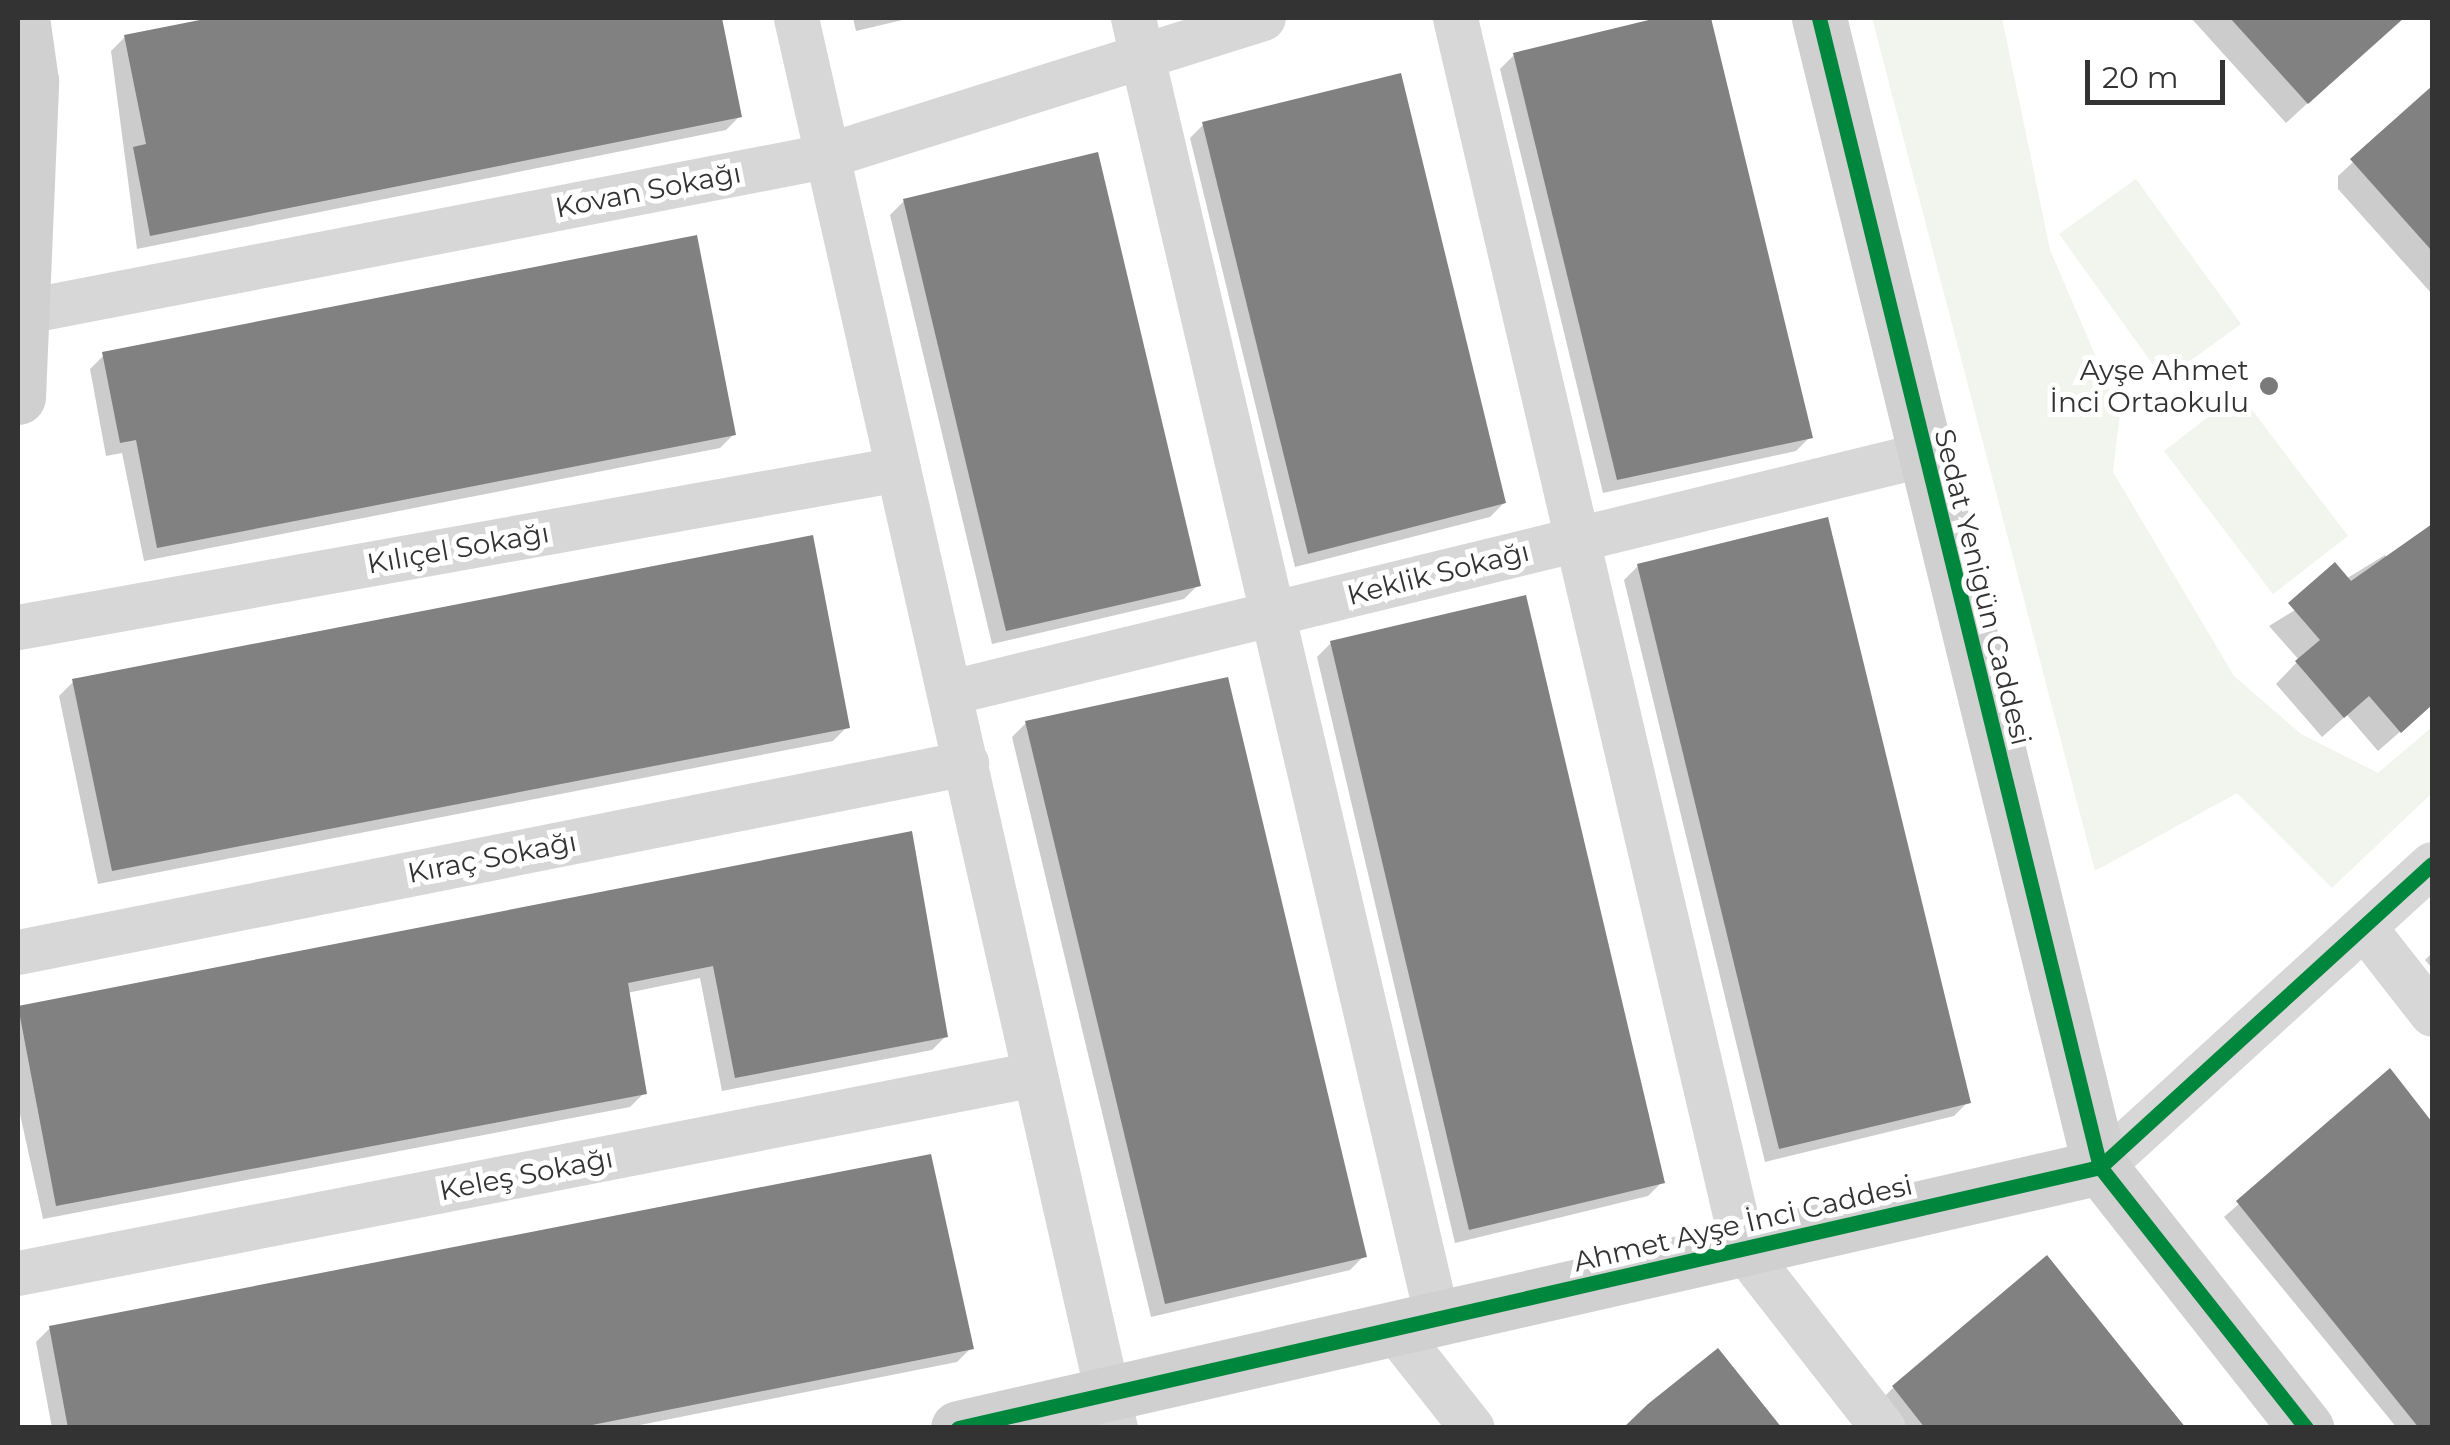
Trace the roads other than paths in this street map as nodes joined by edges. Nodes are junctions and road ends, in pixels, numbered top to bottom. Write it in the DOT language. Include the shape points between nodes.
graph roads {
  1 [pos="22,18"];
  2 [pos="796,18"];
  3 [pos="1263,18"];
  4 [pos="1456,18"];
  5 [pos="1819,18"];
  6 [pos="1137,34"];
  7 [pos="24,81"];
  8 [pos="825,156"];
  9 [pos="21,312"];
  10 [pos="18,394"];
  11 [pos="1925,454"];
  12 [pos="898,469"];
  13 [pos="1578,539"];
  14 [pos="1267,614"];
  15 [pos="18,627"];
  16 [pos="951,692"];
  17 [pos="966,762"];
  18 [pos="2432,864"];
  19 [pos="2364,927"];
  20 [pos="18,952"];
  21 [pos="2432,1014"];
  22 [pos="1034,1074"];
  23 [pos="2100,1167"];
  24 [pos="1743,1249"];
  25 [pos="18,1273"];
  26 [pos="1415,1323"];
  27 [pos="1110,1411"];
  28 [pos="958,1428"];
  29 [pos="1472,1428"];
  30 [pos="1883,1428"];
  31 [pos="2306,1428"];
  1 -- 7 [label="street"];
  2 -- 8 [label="street"];
  3 -- 6 [label="street, Kovan Sokağı"];
  4 -- 13 [label="street"];
  5 -- 11 [label="street, Sedat Yenigün Caddesi"];
  6 -- 8 [label="street, Kovan Sokağı"];
  6 -- 14 [label="street"];
  7 -- 9 [label="street"];
  8 -- 9 [label="street, Kovan Sokağı"];
  8 -- 12 [label="street"];
  9 -- 10 [label="street"];
  11 -- 13 [label="street, Keklik Sokağı"];
  11 -- 23 [label="street, Sedat Yenigün Caddesi"];
  12 -- 15 [label="street, Kılıçel Sokağı"];
  12 -- 16 [label="street"];
  13 -- 14 [label="street, Keklik Sokağı"];
  13 -- 24 [label="street"];
  14 -- 16 [label="street, Keklik Sokağı"];
  14 -- 26 [label="street"];
  16 -- 17 [label="street"];
  17 -- 20 [label="street, Kıraç Sokağı"];
  17 -- 22 [label="street"];
  18 -- 19 [label="street, Ahmet Ayşe İnci Caddesi"];
  19 -- 21 [label="street"];
  19 -- 23 [label="street, Ahmet Ayşe İnci Caddesi"];
  22 -- 25 [label="street, Keleş Sokağı"];
  22 -- 27 [label="street"];
  23 -- 24 [label="street, Ahmet Ayşe İnci Caddesi"];
  23 -- 31 [label="street"];
  24 -- 26 [label="street, Ahmet Ayşe İnci Caddesi"];
  24 -- 30 [label="street"];
  26 -- 27 [label="street, Ahmet Ayşe İnci Caddesi"];
  26 -- 29 [label="street"];
  27 -- 28 [label="street, Ahmet Ayşe İnci Caddesi"];
}
